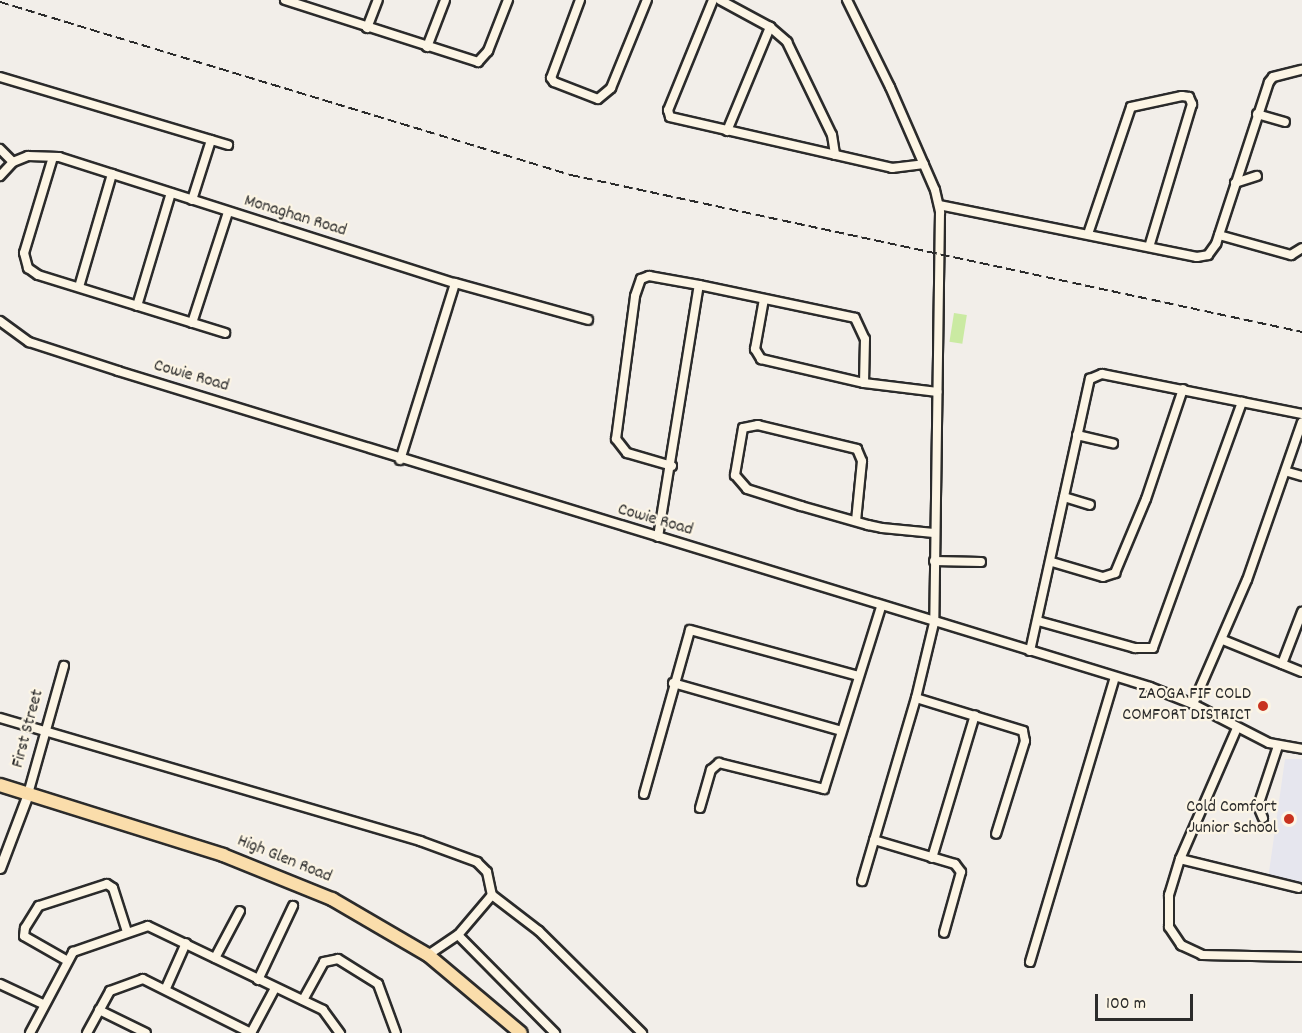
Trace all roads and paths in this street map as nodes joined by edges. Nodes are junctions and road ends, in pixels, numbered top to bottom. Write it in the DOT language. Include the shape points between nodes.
graph roads {
  1 [pos="285,0"];
  2 [pos="378,0"];
  3 [pos="445,0"];
  4 [pos="508,0"];
  5 [pos="580,0"];
  6 [pos="647,0"];
  7 [pos="713,0"];
  8 [pos="720,0"];
  9 [pos="847,0"];
  10 [pos="770,27"];
  11 [pos="367,28"];
  12 [pos="427,47"];
  13 [pos="1302,70"];
  14 [pos="0,77"];
  15 [pos="1257,114"];
  16 [pos="1285,122"];
  17 [pos="727,131"];
  18 [pos="211,140"];
  19 [pos="228,145"];
  20 [pos="0,149"];
  21 [pos="835,155"];
  22 [pos="53,157"];
  23 [pos="13,162"];
  24 [pos="924,164"];
  25 [pos="112,174"];
  26 [pos="0,176"];
  27 [pos="1257,176"];
  28 [pos="1235,183"];
  29 [pos="171,193"];
  30 [pos="192,200"];
  31 [pos="939,205"];
  32 [pos="228,212"];
  33 [pos="1088,234"];
  34 [pos="1219,235"];
  35 [pos="1149,247"];
  36 [pos="1302,248"];
  37 [pos="455,283"];
  38 [pos="699,285"];
  39 [pos="79,287"];
  40 [pos="764,299"];
  41 [pos="137,306"];
  42 [pos="588,320"];
  43 [pos="0,321"];
  44 [pos="192,323"];
  45 [pos="225,333"];
  46 [pos="864,383"];
  47 [pos="1183,389"];
  48 [pos="937,392"];
  49 [pos="1242,402"];
  50 [pos="1302,414"];
  51 [pos="1302,422"];
  52 [pos="1077,435"];
  53 [pos="1113,443"];
  54 [pos="400,460"];
  55 [pos="672,466"];
  56 [pos="1288,472"];
  57 [pos="1302,476"];
  58 [pos="1064,497"];
  59 [pos="1090,505"];
  60 [pos="856,521"];
  61 [pos="933,533"];
  62 [pos="658,537"];
  63 [pos="934,561"];
  64 [pos="981,562"];
  65 [pos="1052,562"];
  66 [pos="881,607"];
  67 [pos="1302,612"];
  68 [pos="1038,621"];
  69 [pos="934,623"];
  70 [pos="1222,640"];
  71 [pos="1030,651"];
  72 [pos="1282,664"];
  73 [pos="64,666"];
  74 [pos="1302,672"];
  75 [pos="858,676"];
  76 [pos="1115,677"];
  77 [pos="673,683"];
  78 [pos="916,698"];
  79 [pos="1193,704"];
  80 [pos="975,715"];
  81 [pos="0,718"];
  82 [pos="1237,728"];
  83 [pos="45,731"];
  84 [pos="841,731"];
  85 [pos="1278,746"];
  86 [pos="1302,749"];
  87 [pos="0,785"];
  88 [pos="28,794"];
  89 [pos="644,794"];
  90 [pos="700,808"];
  91 [pos="1263,818"];
  92 [pos="996,834"];
  93 [pos="874,840"];
  94 [pos="932,858"];
  95 [pos="1180,859"];
  96 [pos="0,868"];
  97 [pos="862,880"];
  98 [pos="1299,888"];
  99 [pos="492,895"];
  100 [pos="293,906"];
  101 [pos="240,911"];
  102 [pos="127,932"];
  103 [pos="944,933"];
  104 [pos="458,935"];
  105 [pos="186,943"];
  106 [pos="428,955"];
  107 [pos="1302,957"];
  108 [pos="215,958"];
  109 [pos="66,960"];
  110 [pos="1030,962"];
  111 [pos="258,980"];
  112 [pos="0,984"];
  113 [pos="166,988"];
  114 [pos="275,988"];
  115 [pos="303,1000"];
  116 [pos="43,1004"];
  117 [pos="99,1010"];
  118 [pos="30,1033"];
  119 [pos="87,1033"];
  120 [pos="146,1033"];
  121 [pos="340,1033"];
  122 [pos="396,1033"];
  123 [pos="521,1033"];
  124 [pos="555,1033"];
  125 [pos="642,1033"];
  1 -- 11 [label="street"];
  2 -- 11 [label="street"];
  3 -- 12 [label="street"];
  4 -- 12 [label="street" via="481,61"];
  5 -- 6 [label="street" via="551,78 598,99 611,88"];
  7 -- 17 [label="street" via="667,115"];
  8 -- 10 [label="street"];
  9 -- 24 [label="street"];
  10 -- 17 [label="street"];
  10 -- 21 [label="street" via="788,42 832,135"];
  11 -- 12 [label="street"];
  13 -- 15 [label="street" via="1273,77"];
  14 -- 18 [label="street"];
  15 -- 16 [label="street"];
  15 -- 28 [label="street"];
  17 -- 21 [label="street"];
  18 -- 19 [label="street"];
  18 -- 30 [label="street"];
  20 -- 23 [label="street"];
  21 -- 24 [label="street" via="892,168"];
  22 -- 23 [label="street, Monaghan Road" via="28,156"];
  22 -- 25 [label="street, Monaghan Road"];
  22 -- 39 [label="street" via="24,253 28,268 38,275"];
  23 -- 26 [label="street"];
  24 -- 31 [label="street"];
  25 -- 29 [label="street, Monaghan Road"];
  25 -- 39 [label="street"];
  27 -- 28 [label="street"];
  28 -- 34 [label="street"];
  29 -- 30 [label="street, Monaghan Road"];
  29 -- 41 [label="street"];
  30 -- 32 [label="street, Monaghan Road"];
  31 -- 33 [label="street"];
  31 -- 48 [label="street"];
  32 -- 37 [label="street, Monaghan Road"];
  32 -- 44 [label="street"];
  33 -- 35 [label="street"];
  33 -- 35 [label="street" via="1131,107 1190,97 1192,104"];
  34 -- 35 [label="street" via="1208,255 1197,257"];
  34 -- 36 [label="street" via="1291,255"];
  37 -- 42 [label="street, Monaghan Road"];
  37 -- 54 [label="street"];
  38 -- 40 [label="street"];
  38 -- 55 [label="street"];
  38 -- 55 [label="street" via="649,276 641,279 635,296 616,439 627,453"];
  39 -- 41 [label="street"];
  40 -- 46 [label="street" via="855,318 865,339"];
  40 -- 46 [label="street" via="755,349 760,359"];
  41 -- 44 [label="street"];
  43 -- 54 [label="street, Cowie Road" via="37,345"];
  44 -- 45 [label="street"];
  46 -- 48 [label="street"];
  47 -- 49 [label="street"];
  47 -- 52 [label="street" via="1095,375 1087,385"];
  47 -- 65 [label="street" via="1135,530 1115,573 1103,577"];
  48 -- 61 [label="street"];
  49 -- 50 [label="street"];
  49 -- 68 [label="street" via="1153,648 1135,648"];
  51 -- 56 [label="street"];
  52 -- 53 [label="street"];
  52 -- 58 [label="street"];
  54 -- 62 [label="street, Cowie Road"];
  55 -- 62 [label="street"];
  56 -- 57 [label="street"];
  56 -- 70 [label="street"];
  58 -- 59 [label="street"];
  58 -- 65 [label="street"];
  60 -- 60 [label="street" via="741,485 735,466 743,428 758,425 857,449 862,461"];
  60 -- 61 [label="street" via="897,531"];
  61 -- 63 [label="street"];
  62 -- 66 [label="street, Cowie Road"];
  63 -- 64 [label="street"];
  63 -- 69 [label="street"];
  65 -- 68 [label="street"];
  66 -- 69 [label="street, Cowie Road"];
  66 -- 75 [label="street"];
  67 -- 72 [label="street"];
  68 -- 71 [label="street"];
  69 -- 71 [label="street, Cowie Road"];
  69 -- 78 [label="street"];
  70 -- 72 [label="street"];
  70 -- 79 [label="street"];
  71 -- 76 [label="street, Cowie Road"];
  72 -- 74 [label="street"];
  73 -- 83 [label="street, First Street"];
  75 -- 77 [label="street" via="690,630"];
  75 -- 84 [label="street"];
  76 -- 79 [label="street, Cowie Road"];
  76 -- 110 [label="street"];
  77 -- 84 [label="street"];
  77 -- 89 [label="street"];
  78 -- 80 [label="street"];
  78 -- 93 [label="street"];
  79 -- 82 [label="street, Cowie Road"];
  80 -- 92 [label="street" via="1023,731 1024,741"];
  80 -- 94 [label="street"];
  81 -- 83 [label="street"];
  82 -- 85 [label="street, Cowie Road"];
  82 -- 95 [label="street"];
  83 -- 88 [label="street, First Street"];
  83 -- 99 [label="street" via="420,841 477,862 487,873"];
  84 -- 90 [label="street" via="824,789 719,763 713,766"];
  85 -- 86 [label="street, Cowie Road"];
  85 -- 91 [label="street" via="1258,806"];
  87 -- 88 [label="main road, High Glen Road"];
  88 -- 96 [label="street, First Street"];
  88 -- 106 [label="main road, High Glen Road" via="223,855 298,883"];
  93 -- 94 [label="street"];
  93 -- 97 [label="street"];
  94 -- 103 [label="street" via="955,864 961,872"];
  95 -- 98 [label="street"];
  95 -- 107 [label="street" via="1167,917 1172,935 1181,945 1202,955 1219,957"];
  99 -- 104 [label="street"];
  99 -- 125 [label="street" via="539,931"];
  100 -- 111 [label="street"];
  101 -- 108 [label="street"];
  102 -- 105 [label="street" via="152,927"];
  102 -- 109 [label="street" via="78,948"];
  102 -- 109 [label="street" via="113,888 105,884 39,906 24,936"];
  104 -- 106 [label="street"];
  104 -- 124 [label="street"];
  105 -- 108 [label="street"];
  105 -- 113 [label="street"];
  106 -- 123 [label="main road, High Glen Road"];
  108 -- 111 [label="street"];
  109 -- 116 [label="street"];
  111 -- 114 [label="street"];
  112 -- 116 [label="street"];
  113 -- 114 [label="street" via="250,1033"];
  113 -- 117 [label="street" via="146,979 115,987"];
  114 -- 115 [label="street"];
  115 -- 121 [label="street" via="328,1014"];
  115 -- 122 [label="street" via="324,962 338,958 378,984"];
  116 -- 118 [label="street"];
  117 -- 119 [label="street"];
  117 -- 120 [label="street"];
}
